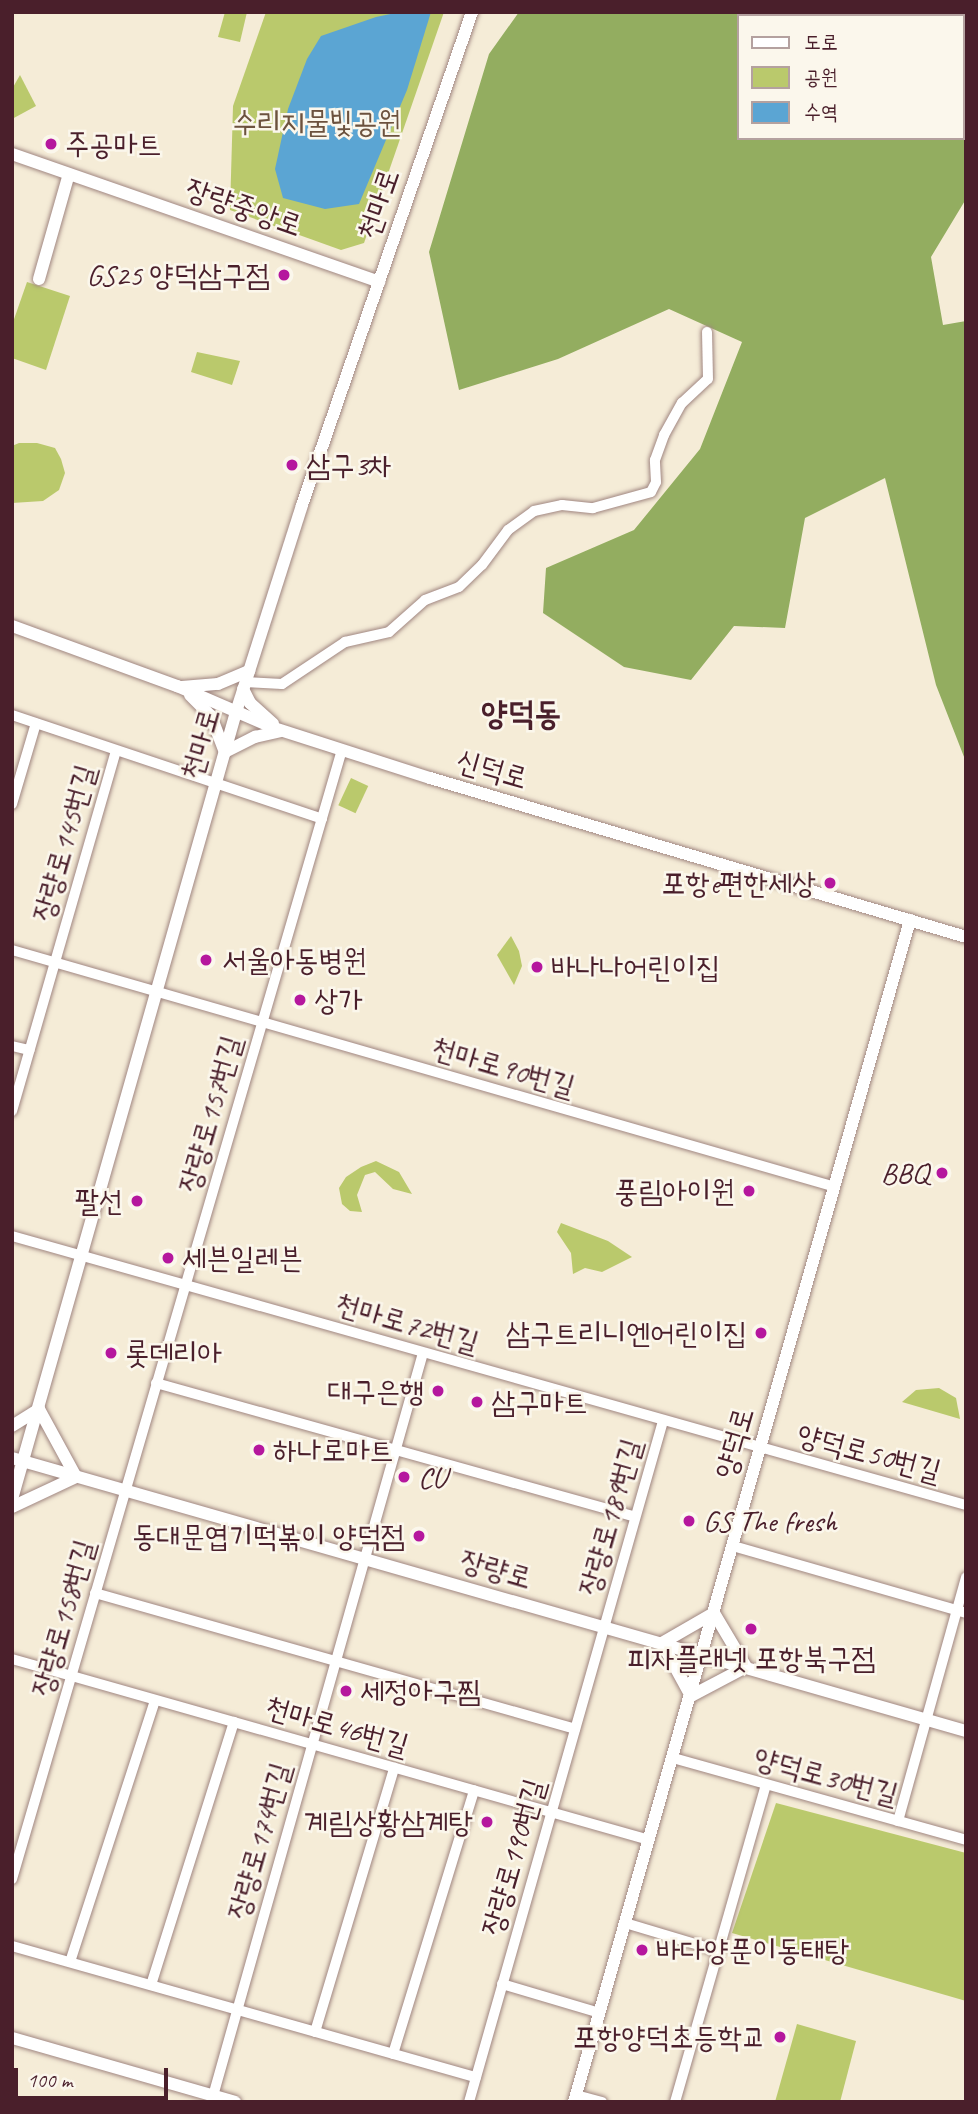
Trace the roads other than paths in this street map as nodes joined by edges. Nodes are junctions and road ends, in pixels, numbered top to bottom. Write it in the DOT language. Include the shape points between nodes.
graph roads {
  1 [pos="472,12"];
  2 [pos="12,154"];
  3 [pos="69,174"];
  4 [pos="39,279"];
  5 [pos="379,282"];
  6 [pos="707,332"];
  7 [pos="12,626"];
  8 [pos="246,681"];
  9 [pos="182,687"];
  10 [pos="236,712"];
  11 [pos="12,715"];
  12 [pos="36,723"];
  13 [pos="282,730"];
  14 [pos="342,750"];
  15 [pos="116,751"];
  16 [pos="225,752"];
  17 [pos="216,785"];
  18 [pos="12,804"];
  19 [pos="322,819"];
  20 [pos="910,920"];
  21 [pos="966,937"];
  22 [pos="12,950"];
  23 [pos="55,962"];
  24 [pos="158,992"];
  25 [pos="262,1022"];
  26 [pos="12,1046"];
  27 [pos="30,1050"];
  28 [pos="12,1111"];
  29 [pos="835,1187"];
  30 [pos="12,1236"];
  31 [pos="83,1256"];
  32 [pos="185,1285"];
  33 [pos="423,1353"];
  34 [pos="156,1383"];
  35 [pos="39,1409"];
  36 [pos="663,1421"];
  37 [pos="12,1426"];
  38 [pos="759,1448"];
  39 [pos="395,1450"];
  40 [pos="18,1459"];
  41 [pos="76,1477"];
  42 [pos="125,1491"];
  43 [pos="12,1499"];
  44 [pos="966,1505"];
  45 [pos="12,1507"];
  46 [pos="635,1517"];
  47 [pos="733,1546"];
  48 [pos="363,1559"];
  49 [pos="966,1577"];
  50 [pos="95,1593"];
  51 [pos="961,1611"];
  52 [pos="714,1613"];
  53 [pos="604,1626"];
  54 [pos="662,1643"];
  55 [pos="702,1654"];
  56 [pos="12,1659"];
  57 [pos="334,1661"];
  58 [pos="746,1667"];
  59 [pos="71,1676"];
  60 [pos="691,1696"];
  61 [pos="155,1700"];
  62 [pos="928,1720"];
  63 [pos="234,1722"];
  64 [pos="576,1729"];
  65 [pos="966,1731"];
  66 [pos="311,1744"];
  67 [pos="673,1758"];
  68 [pos="394,1768"];
  69 [pos="766,1785"];
  70 [pos="474,1790"];
  71 [pos="552,1812"];
  72 [pos="898,1821"];
  73 [pos="649,1840"];
  74 [pos="966,1840"];
  75 [pos="16,1849"];
  76 [pos="12,1879"];
  77 [pos="625,1923"];
  78 [pos="12,1946"];
  79 [pos="719,1951"];
  80 [pos="70,1962"];
  81 [pos="502,1984"];
  82 [pos="151,1985"];
  83 [pos="237,2010"];
  84 [pos="600,2013"];
  85 [pos="316,2032"];
  86 [pos="12,2038"];
  87 [pos="393,2054"];
  88 [pos="476,2077"];
  89 [pos="213,2096"];
  90 [pos="575,2099"];
  91 [pos="234,2102"];
  92 [pos="469,2102"];
  93 [pos="602,2102"];
  94 [pos="675,2102"];
  1 -- 5 [label="street, 천마로"];
  2 -- 3 [label="street, 장량중앙로"];
  3 -- 4 [label="street"];
  3 -- 5 [label="street, 장량중앙로"];
  5 -- 8 [label="street, 천마로"];
  6 -- 8 [label="street" via="708,379 682,403 664,435 651,492 593,508 562,505 534,511 508,530 459,587 425,600 389,632 345,642 282,684"];
  7 -- 9 [label="street, 신덕로"];
  8 -- 9 [label="street"];
  8 -- 10 [label="street, 천마로"];
  8 -- 13 [label="street" via="250,703"];
  9 -- 10 [label="street, 신덕로"];
  9 -- 16 [label="street" via="212,716"];
  10 -- 13 [label="street, 신덕로"];
  10 -- 16 [label="street, 천마로"];
  11 -- 12 [label="street"];
  12 -- 15 [label="street"];
  12 -- 18 [label="street"];
  13 -- 14 [label="street, 신덕로"];
  13 -- 16 [label="street"];
  14 -- 19 [label="street, 장량로157번길"];
  14 -- 20 [label="street, 신덕로"];
  15 -- 17 [label="street"];
  15 -- 23 [label="street, 장량로145번길"];
  16 -- 17 [label="street, 천마로"];
  17 -- 19 [label="street"];
  17 -- 24 [label="street, 천마로"];
  19 -- 25 [label="street, 장량로157번길"];
  20 -- 21 [label="street, 신덕로"];
  20 -- 29 [label="street, 양덕로"];
  22 -- 23 [label="street, 천마로90번길"];
  23 -- 24 [label="street, 천마로90번길"];
  23 -- 27 [label="street, 장량로145번길"];
  24 -- 25 [label="street, 천마로90번길"];
  24 -- 31 [label="street, 천마로"];
  25 -- 29 [label="street, 천마로90번길"];
  25 -- 32 [label="street, 장량로157번길"];
  26 -- 27 [label="street"];
  27 -- 28 [label="street, 장량로145번길"];
  29 -- 38 [label="street, 양덕로"];
  30 -- 31 [label="street, 천마로72번길"];
  31 -- 32 [label="street, 천마로72번길"];
  31 -- 35 [label="street, 천마로"];
  32 -- 33 [label="street, 천마로72번길"];
  32 -- 34 [label="street, 장량로157번길"];
  33 -- 36 [label="street, 천마로72번길"];
  33 -- 39 [label="street, 장량로174번길"];
  34 -- 39 [label="street"];
  34 -- 42 [label="street, 장량로157번길"];
  35 -- 37 [label="street"];
  35 -- 40 [label="street, 천마로"];
  35 -- 41 [label="street"];
  36 -- 38 [label="street, 천마로72번길"];
  36 -- 46 [label="street, 장량로189번길"];
  38 -- 44 [label="street, 양덕로50번길"];
  38 -- 47 [label="street, 양덕로"];
  39 -- 46 [label="street"];
  39 -- 48 [label="street, 장량로174번길"];
  40 -- 41 [label="street, 장량로"];
  40 -- 43 [label="street, 천마로"];
  41 -- 42 [label="street, 장량로"];
  41 -- 45 [label="street"];
  42 -- 48 [label="street, 장량로"];
  42 -- 50 [label="street, 장량로158번길"];
  46 -- 53 [label="street, 장량로189번길"];
  47 -- 51 [label="street"];
  47 -- 52 [label="street, 양덕로"];
  48 -- 53 [label="street, 장량로"];
  48 -- 57 [label="street, 장량로174번길"];
  49 -- 51 [label="street"];
  50 -- 57 [label="street"];
  50 -- 59 [label="street, 장량로158번길"];
  51 -- 62 [label="street"];
  52 -- 54 [label="street"];
  52 -- 55 [label="street, 양덕로"];
  52 -- 58 [label="street"];
  53 -- 54 [label="street, 장량로"];
  53 -- 64 [label="street, 장량로190번길"];
  54 -- 55 [label="street, 장량로"];
  54 -- 60 [label="street"];
  55 -- 58 [label="street, 장량로"];
  55 -- 60 [label="street, 양덕로"];
  56 -- 59 [label="street, 천마로46번길"];
  57 -- 64 [label="street"];
  57 -- 66 [label="street, 장량로174번길"];
  58 -- 60 [label="street"];
  58 -- 62 [label="street, 장량로"];
  59 -- 61 [label="street, 천마로46번길"];
  59 -- 75 [label="street, 장량로158번길"];
  60 -- 67 [label="street, 양덕로"];
  61 -- 63 [label="street, 천마로46번길"];
  61 -- 80 [label="street"];
  62 -- 65 [label="street, 장량로"];
  62 -- 72 [label="street"];
  63 -- 66 [label="street, 천마로46번길"];
  63 -- 82 [label="street"];
  64 -- 71 [label="street, 장량로190번길"];
  66 -- 68 [label="street, 천마로46번길"];
  66 -- 83 [label="street, 장량로174번길"];
  67 -- 69 [label="street, 양덕로30번길"];
  67 -- 73 [label="street, 양덕로"];
  68 -- 70 [label="street, 천마로46번길"];
  68 -- 85 [label="street"];
  69 -- 72 [label="street, 양덕로30번길"];
  69 -- 79 [label="street"];
  70 -- 71 [label="street, 천마로46번길"];
  70 -- 87 [label="street"];
  71 -- 73 [label="street, 천마로46번길"];
  71 -- 81 [label="street, 장량로190번길"];
  72 -- 74 [label="street, 양덕로30번길"];
  73 -- 77 [label="street, 양덕로"];
  75 -- 76 [label="street, 장량로158번길"];
  77 -- 79 [label="street"];
  77 -- 84 [label="street, 양덕로"];
  78 -- 80 [label="street"];
  79 -- 94 [label="street"];
  80 -- 82 [label="street"];
  81 -- 84 [label="street"];
  81 -- 88 [label="street, 장량로190번길"];
  82 -- 83 [label="street"];
  83 -- 85 [label="street"];
  83 -- 89 [label="street, 장량로174번길"];
  84 -- 90 [label="street, 양덕로"];
  85 -- 87 [label="street"];
  86 -- 89 [label="street"];
  87 -- 88 [label="street"];
  88 -- 92 [label="street, 장량로190번길"];
  89 -- 91 [label="street"];
  90 -- 93 [label="street"];
}
